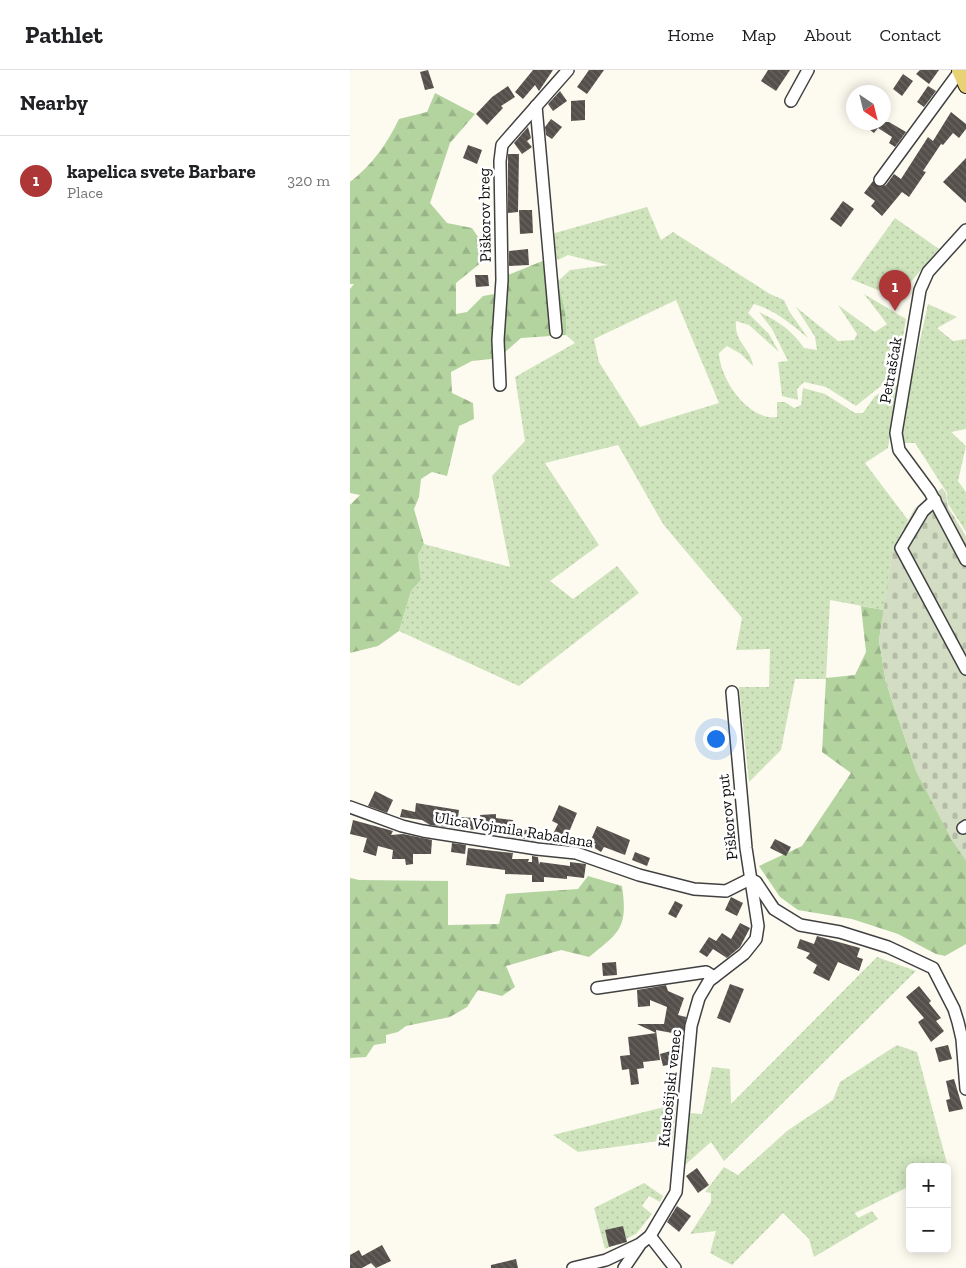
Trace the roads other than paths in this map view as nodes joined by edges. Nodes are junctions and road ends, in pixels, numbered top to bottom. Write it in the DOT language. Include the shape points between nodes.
graph roads {
  1 [pos="568,70"];
  2 [pos="808,70"];
  3 [pos="960,71"];
  4 [pos="966,86"];
  5 [pos="791,101"];
  6 [pos="536,106"];
  7 [pos="880,180"];
  8 [pos="966,230"];
  9 [pos="556,332"];
  10 [pos="500,385"];
  11 [pos="932,496"];
  12 [pos="966,560"];
  13 [pos="966,669"];
  14 [pos="732,692"];
  15 [pos="350,807"];
  16 [pos="750,879"];
  17 [pos="714,977"];
  18 [pos="597,988"];
  19 [pos="966,1089"];
  20 [pos="650,1236"];
  21 [pos="640,1244"];
  22 [pos="574,1268"];
  23 [pos="624,1268"];
  24 [pos="674,1268"];
  1 -- 6 [label="street, Piškorov breg"];
  2 -- 5 [label="street"];
  3 -- 4 [label="main road"];
  3 -- 7 [label="street"];
  6 -- 9 [label="street"];
  6 -- 10 [label="street, Piškorov breg" via="506,140 500,161"];
  8 -- 11 [label="street, Petraščak" via="924,278 897,425 899,450"];
  11 -- 12 [label="street, Petraščak"];
  11 -- 13 [label="street" via="901,548"];
  14 -- 16 [label="street, Piškorov put"];
  15 -- 16 [label="street, Ulica Vojmila Rabadana" via="423,831 576,853 639,875 694,889 726,891"];
  16 -- 17 [label="street, Kustošijski venec" via="758,926 756,939 744,954"];
  16 -- 19 [label="street" via="756,882 774,909 800,926 840,932 888,947 933,968 958,1022"];
  17 -- 18 [label="street" via="706,972"];
  17 -- 20 [label="street, Kustošijski venec" via="702,993 691,1026 676,1192"];
  20 -- 21 [label="street, Kustošijski venec"];
  20 -- 24 [label="street"];
  21 -- 22 [label="street, Kustošijski venec" via="606,1260"];
  21 -- 23 [label="street"];
}
